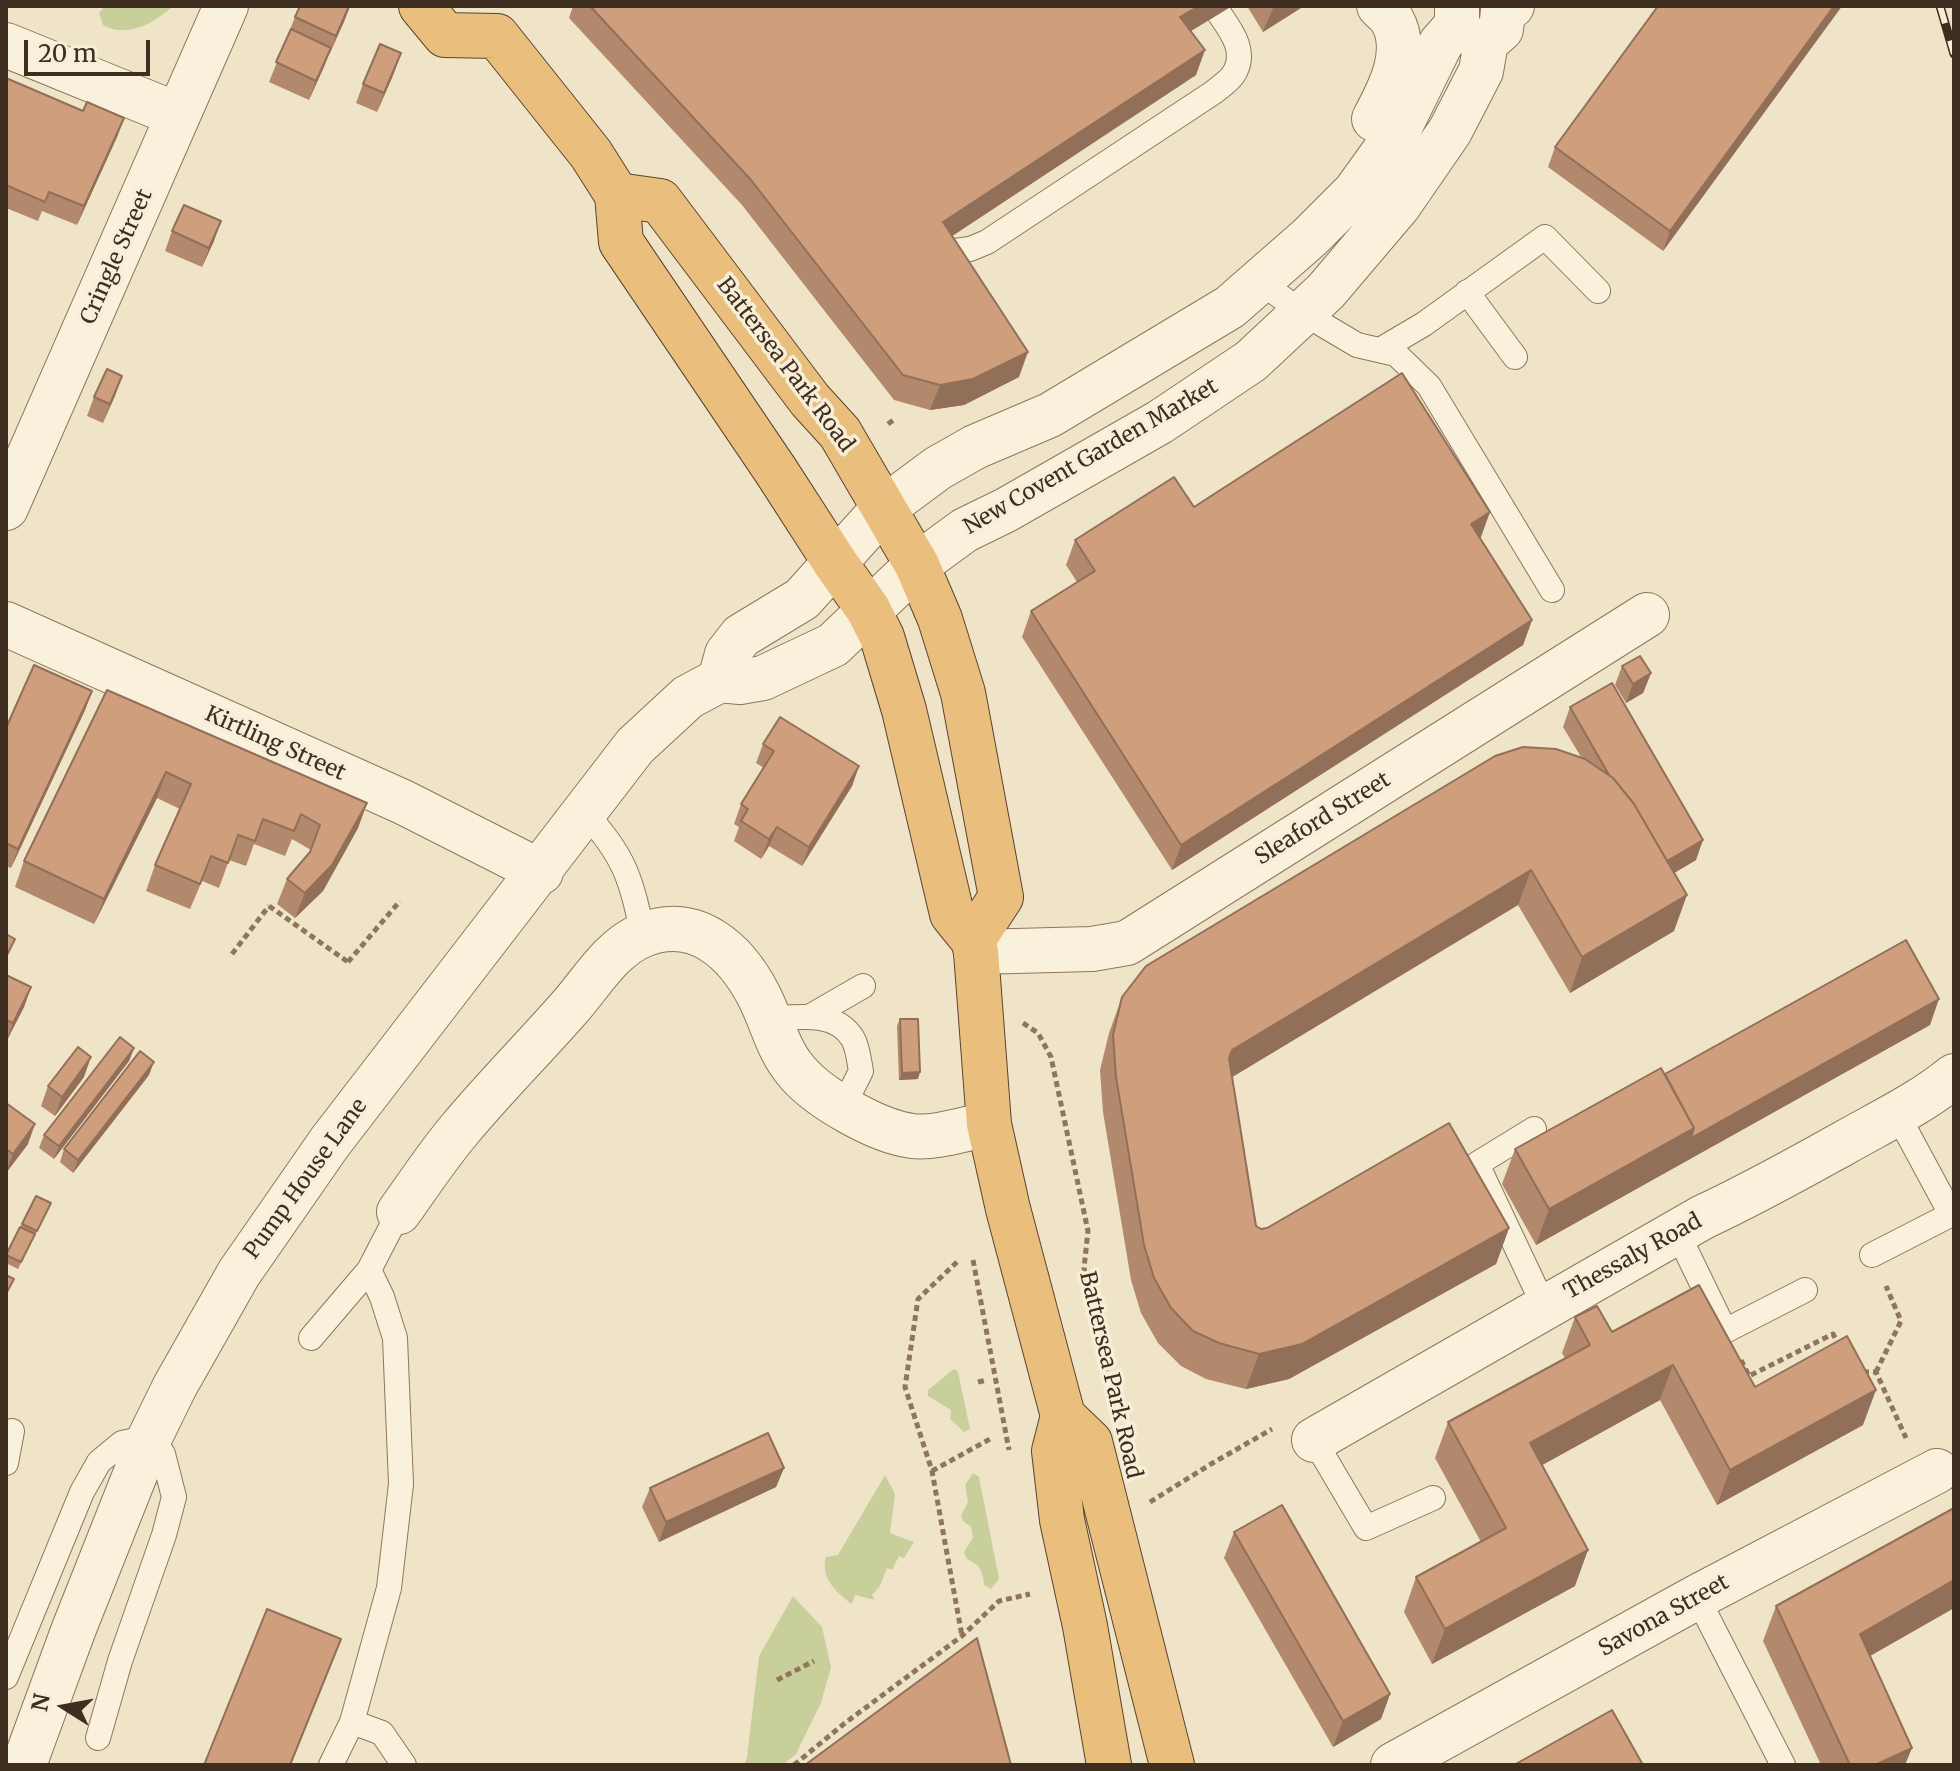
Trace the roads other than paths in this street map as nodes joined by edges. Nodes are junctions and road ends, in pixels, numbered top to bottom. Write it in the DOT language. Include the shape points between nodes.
graph roads {
  1 [pos="226,6"];
  2 [pos="421,6"];
  3 [pos="1379,6"];
  4 [pos="1202,8"];
  5 [pos="1475,14"];
  6 [pos="500,21"];
  7 [pos="6,45"];
  8 [pos="178,115"];
  9 [pos="617,195"];
  10 [pos="1310,237"];
  11 [pos="947,252"];
  12 [pos="1259,281"];
  13 [pos="1598,291"];
  14 [pos="1467,292"];
  15 [pos="1303,313"];
  16 [pos="1380,350"];
  17 [pos="1515,357"];
  18 [pos="6,508"];
  19 [pos="884,508"];
  20 [pos="836,564"];
  21 [pos="917,565"];
  22 [pos="1552,590"];
  23 [pos="868,609"];
  24 [pos="1647,615"];
  25 [pos="6,624"];
  26 [pos="720,680"];
  27 [pos="585,813"];
  28 [pos="541,872"];
  29 [pos="643,935"];
  30 [pos="974,946"];
  31 [pos="863,986"];
  32 [pos="811,1016"];
  33 [pos="769,1019"];
  34 [pos="1954,1076"];
  35 [pos="843,1107"];
  36 [pos="1897,1114"];
  37 [pos="971,1127"];
  38 [pos="1534,1129"];
  39 [pos="399,1212"];
  40 [pos="1952,1213"];
  41 [pos="1677,1232"];
  42 [pos="1872,1255"];
  43 [pos="369,1270"];
  44 [pos="1805,1290"];
  45 [pos="1544,1306"];
  46 [pos="311,1338"];
  47 [pos="1063,1416"];
  48 [pos="12,1431"];
  49 [pos="1299,1432"];
  50 [pos="150,1437"];
  51 [pos="6,1463"];
  52 [pos="1931,1474"];
  53 [pos="1433,1498"];
  54 [pos="1697,1597"];
  55 [pos="6,1677"];
  56 [pos="352,1722"];
  57 [pos="98,1738"];
  58 [pos="1437,1754"];
  59 [pos="24,1765"];
  60 [pos="331,1765"];
  61 [pos="404,1765"];
  62 [pos="1109,1765"];
  63 [pos="1172,1765"];
  64 [pos="1393,1765"];
  65 [pos="1783,1765"];
  1 -- 8 [label="street, Cringle Street"];
  2 -- 6 [label="highway, Battersea Park Road" via="445,35"];
  3 -- 10 [label="street" via="1392,21 1398,63 1390,88"];
  4 -- 11 [label="lane" via="1237,40 1234,74 987,242"];
  5 -- 10 [label="street, New Covent Garden Market" via="1441,43 1396,135 1355,192"];
  5 -- 15 [label="street, New Covent Garden Market" via="1481,71 1450,131 1399,205"];
  6 -- 9 [label="highway, Battersea Park Road"];
  7 -- 8 [label="street"];
  8 -- 18 [label="street, Cringle Street"];
  9 -- 19 [label="highway, Battersea Park Road" via="660,201 840,433"];
  9 -- 20 [label="highway, Battersea Park Road" via="621,242"];
  10 -- 12 [label="street, New Covent Garden Market"];
  12 -- 15 [label="lane"];
  12 -- 19 [label="street, New Covent Garden Market" via="1230,307 1135,366 1050,415 975,447"];
  13 -- 14 [label="lane" via="1545,237"];
  14 -- 16 [label="lane"];
  14 -- 17 [label="lane"];
  15 -- 16 [label="lane" via="1357,345"];
  15 -- 21 [label="street, New Covent Garden Market" via="1251,361 1160,422 965,530"];
  16 -- 22 [label="lane" via="1396,354 1429,386"];
  19 -- 20 [label="street, New Covent Garden Market"];
  19 -- 21 [label="highway, Battersea Park Road"];
  20 -- 23 [label="highway, Battersea Park Road"];
  20 -- 26 [label="street" via="802,599 741,636 727,654"];
  21 -- 23 [label="street, New Covent Garden Market"];
  21 -- 30 [label="highway, Battersea Park Road" via="963,693 1001,897"];
  23 -- 26 [label="street, Pump House Lane" via="833,645 795,664 763,678"];
  23 -- 30 [label="highway, Battersea Park Road" via="904,710 952,914"];
  24 -- 30 [label="street, Sleaford Street" via="1127,943 1092,949"];
  25 -- 28 [label="street, Kirtling Street" via="403,802"];
  26 -- 27 [label="street, Pump House Lane" via="688,697 655,726"];
  27 -- 28 [label="street, Pump House Lane"];
  27 -- 29 [label="lane" via="626,869"];
  28 -- 50 [label="street, Pump House Lane" via="275,1220 231,1285"];
  29 -- 33 [label="street" via="666,930 703,934 749,978"];
  29 -- 39 [label="street" via="618,950 458,1130"];
  30 -- 37 [label="highway, Battersea Park Road" via="980,995"];
  31 -- 32 [label="lane"];
  32 -- 33 [label="lane"];
  32 -- 35 [label="lane" via="836,1023 853,1039 861,1071"];
  33 -- 35 [label="street" via="791,1065 825,1099"];
  34 -- 36 [label="street, Thessaly Road"];
  35 -- 37 [label="street" via="914,1137"];
  36 -- 40 [label="lane"];
  36 -- 41 [label="street, Thessaly Road"];
  37 -- 47 [label="highway, Battersea Park Road" via="1008,1209"];
  38 -- 45 [label="lane" via="1477,1164"];
  39 -- 43 [label="lane"];
  40 -- 42 [label="lane"];
  41 -- 44 [label="lane" via="1725,1331"];
  41 -- 45 [label="street, Thessaly Road"];
  43 -- 46 [label="lane"];
  43 -- 56 [label="lane" via="395,1338 401,1484 389,1588"];
  45 -- 49 [label="street, Thessaly Road" via="1494,1338"];
  47 -- 62 [label="highway, Battersea Park Road" via="1054,1451 1062,1520"];
  47 -- 63 [label="highway, Battersea Park Road" via="1090,1442"];
  48 -- 51 [label="lane"];
  49 -- 53 [label="lane" via="1366,1528"];
  50 -- 55 [label="lane" via="122,1443 99,1462"];
  50 -- 57 [label="lane" via="163,1454 174,1497"];
  50 -- 59 [label="street, Pump House Lane"];
  52 -- 54 [label="street, Savona Street"];
  54 -- 58 [label="street, Savona Street"];
  54 -- 65 [label="lane"];
  56 -- 60 [label="lane"];
  56 -- 61 [label="lane" via="382,1733"];
  58 -- 64 [label="street, Savona Street"];
}
